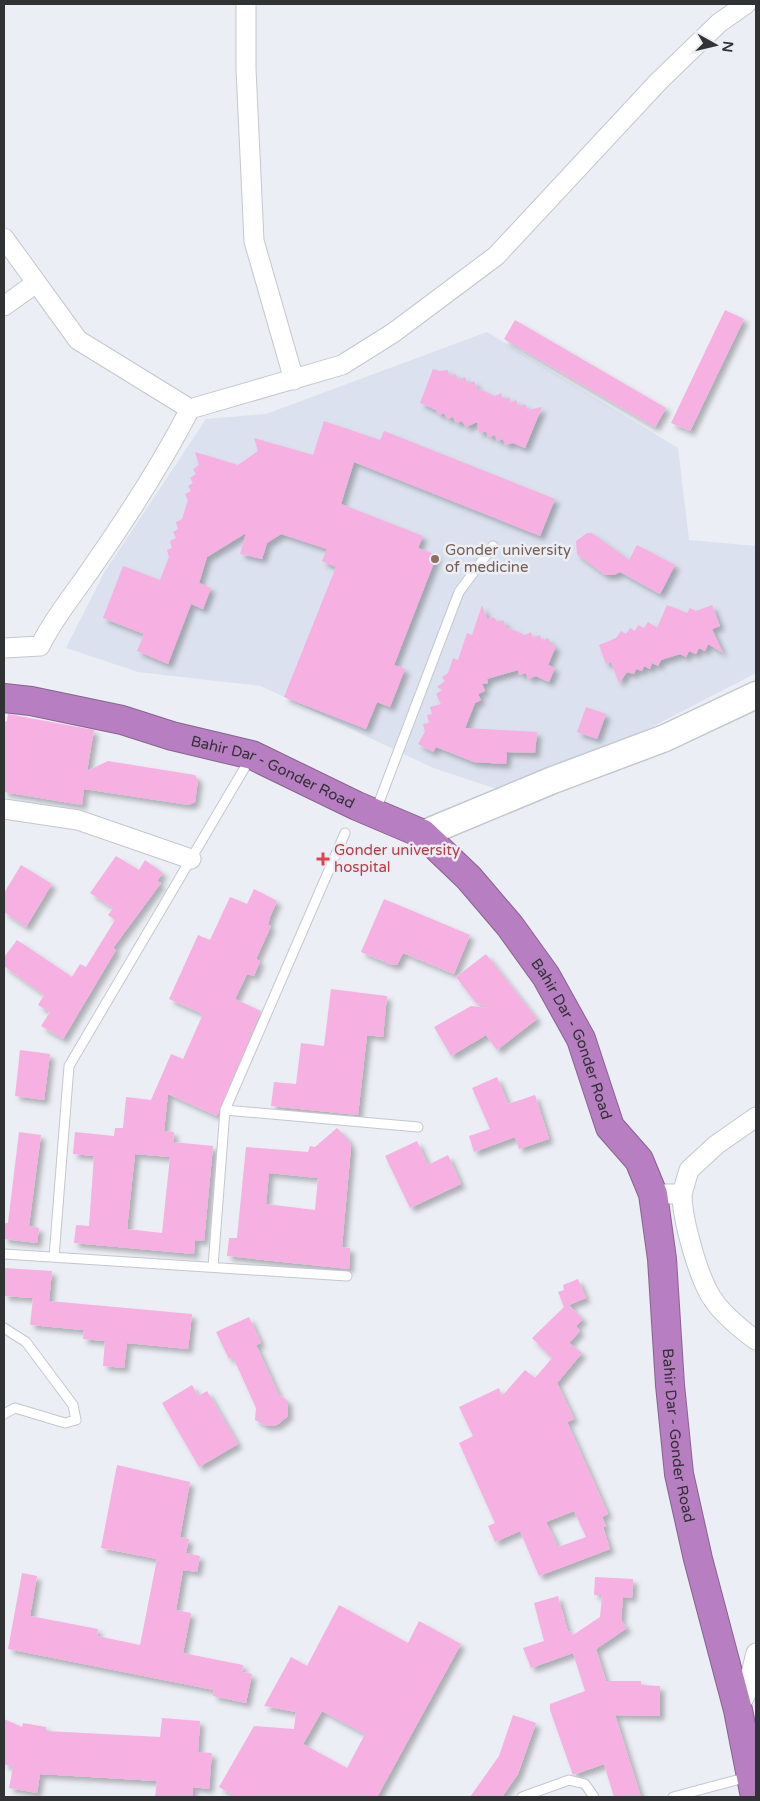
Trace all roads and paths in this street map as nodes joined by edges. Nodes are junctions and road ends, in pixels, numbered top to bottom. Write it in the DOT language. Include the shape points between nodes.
graph roads {
  1 [pos="246,4"];
  2 [pos="746,4"];
  3 [pos="4,238"];
  4 [pos="36,282"];
  5 [pos="4,306"];
  6 [pos="294,380"];
  7 [pos="190,409"];
  8 [pos="493,546"];
  9 [pos="4,648"];
  10 [pos="756,695"];
  11 [pos="4,698"];
  12 [pos="252,755"];
  13 [pos="4,808"];
  14 [pos="374,813"];
  15 [pos="346,833"];
  16 [pos="424,834"];
  17 [pos="191,859"];
  18 [pos="225,1110"];
  19 [pos="756,1117"];
  20 [pos="418,1127"];
  21 [pos="652,1194"];
  22 [pos="682,1194"];
  23 [pos="4,1254"];
  24 [pos="54,1257"];
  25 [pos="213,1267"];
  26 [pos="346,1276"];
  27 [pos="4,1328"];
  28 [pos="756,1340"];
  29 [pos="4,1414"];
  30 [pos="756,1652"];
  31 [pos="738,1710"];
  32 [pos="753,1787"];
  33 [pos="522,1797"];
  34 [pos="594,1797"];
  35 [pos="673,1797"];
  1 -- 6 [label="street" via="254,240"];
  2 -- 6 [label="street" via="719,23 659,81 496,256 393,333 342,365"];
  3 -- 4 [label="street"];
  4 -- 5 [label="street"];
  4 -- 7 [label="street" via="78,340"];
  6 -- 7 [label="street"];
  7 -- 9 [label="street" via="174,440 93,567 51,624 40,646"];
  8 -- 14 [label="lane" via="459,592"];
  10 -- 16 [label="street" via="665,738 552,780"];
  11 -- 12 [label="highway, Bahir Dar - Gonder Road" via="122,720"];
  12 -- 14 [label="highway, Bahir Dar - Gonder Road"];
  12 -- 17 [label="lane"];
  13 -- 17 [label="street" via="78,820"];
  14 -- 16 [label="highway, Bahir Dar - Gonder Road"];
  15 -- 18 [label="lane"];
  16 -- 21 [label="highway, Bahir Dar - Gonder Road" via="470,878 546,976 581,1039 610,1127 639,1160"];
  17 -- 24 [label="lane" via="69,1066"];
  18 -- 20 [label="lane"];
  18 -- 25 [label="lane"];
  19 -- 22 [label="street" via="716,1145 689,1170"];
  21 -- 22 [label="street"];
  21 -- 31 [label="highway, Bahir Dar - Gonder Road" via="662,1259 679,1474"];
  22 -- 28 [label="street" via="682,1208 698,1267 713,1301"];
  23 -- 24 [label="lane"];
  24 -- 25 [label="lane"];
  25 -- 26 [label="lane"];
  27 -- 29 [label="lane" via="26,1342 73,1406 76,1420 65,1423 15,1408"];
  30 -- 31 [label="street" via="746,1694"];
  31 -- 32 [label="highway, Bahir Dar - Gonder Road"];
  32 -- 35 [label="lane"];
  33 -- 34 [label="lane" via="569,1780 585,1784"];
}
